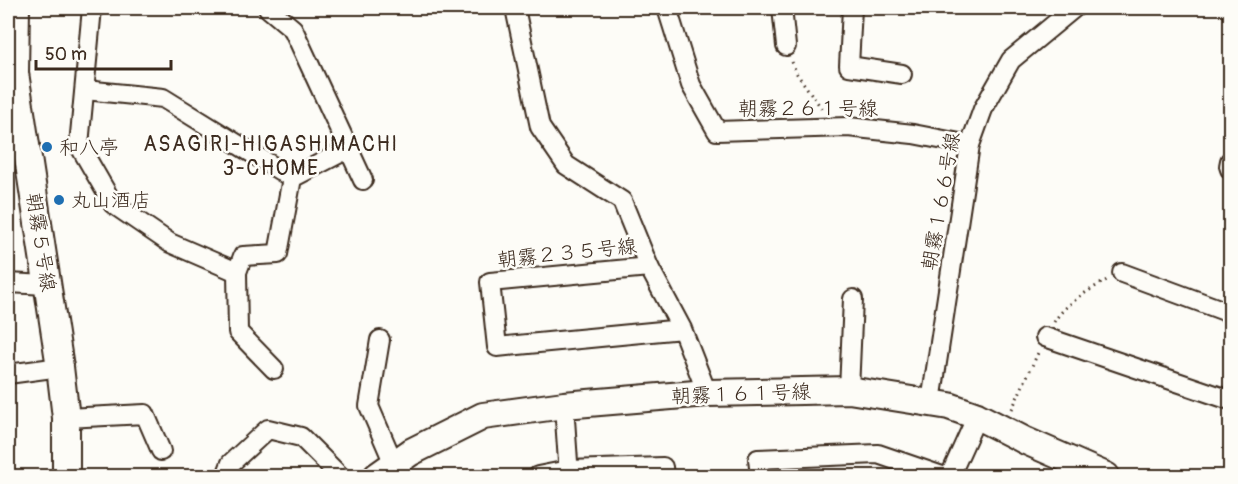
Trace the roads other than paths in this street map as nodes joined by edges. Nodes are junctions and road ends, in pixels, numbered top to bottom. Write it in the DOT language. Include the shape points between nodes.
graph roads {
  1 [pos="16,8"];
  2 [pos="92,8"];
  3 [pos="268,8"];
  4 [pos="515,8"];
  5 [pos="667,8"];
  6 [pos="782,8"];
  7 [pos="852,8"];
  8 [pos="1074,8"];
  9 [pos="786,46"];
  10 [pos="902,74"];
  11 [pos="85,90"];
  12 [pos="970,145"];
  13 [pos="348,149"];
  14 [pos="1230,161"];
  15 [pos="1230,169"];
  16 [pos="292,178"];
  17 [pos="363,180"];
  18 [pos="649,267"];
  19 [pos="237,272"];
  20 [pos="1122,273"];
  21 [pos="8,283"];
  22 [pos="47,285"];
  23 [pos="853,298"];
  24 [pos="1230,313"];
  25 [pos="682,329"];
  26 [pos="1046,337"];
  27 [pos="380,340"];
  28 [pos="60,367"];
  29 [pos="273,369"];
  30 [pos="8,374"];
  31 [pos="849,390"];
  32 [pos="707,393"];
  33 [pos="1230,400"];
  34 [pos="932,402"];
  35 [pos="564,405"];
  36 [pos="976,416"];
  37 [pos="66,418"];
  38 [pos="161,451"];
  39 [pos="386,470"];
  40 [pos="569,473"];
  41 [pos="66,477"];
  42 [pos="226,477"];
  43 [pos="340,477"];
  44 [pos="538,477"];
  45 [pos="664,477"];
  46 [pos="760,477"];
  47 [pos="942,477"];
  48 [pos="950,477"];
  49 [pos="1106,477"];
  1 -- 22 [label="street, 朝霧５号線" via="15,73"];
  2 -- 11 [label="street"];
  3 -- 13 [label="street" via="293,29"];
  4 -- 18 [label="street" via="540,127 566,165 622,201"];
  5 -- 12 [label="street, 朝霧２６１号線" via="691,85 717,131 848,127"];
  6 -- 9 [label="street"];
  7 -- 10 [label="street" via="849,66"];
  8 -- 12 [label="street, 朝霧１６６号線" via="1011,60 983,109"];
  11 -- 16 [label="street" via="163,98"];
  11 -- 19 [label="street" via="79,145 113,204 170,243"];
  12 -- 34 [label="street, 朝霧１６６号線"];
  13 -- 16 [label="street"];
  13 -- 17 [label="street"];
  14 -- 15 [label="street"];
  16 -- 19 [label="street" via="278,254 243,256"];
  18 -- 25 [label="street, 朝霧２３５号線"];
  18 -- 25 [label="street, 朝霧２３５号線" via="490,282 496,347"];
  19 -- 29 [label="street" via="238,332"];
  20 -- 24 [label="street"];
  21 -- 22 [label="street"];
  22 -- 28 [label="street, 朝霧５号線"];
  23 -- 31 [label="street"];
  25 -- 32 [label="street, 朝霧２３５号線"];
  26 -- 33 [label="street"];
  27 -- 39 [label="street" via="369,406"];
  28 -- 30 [label="street"];
  28 -- 37 [label="street, 朝霧５号線"];
  31 -- 32 [label="street, 朝霧１６１号線"];
  31 -- 34 [label="street, 朝霧１６１号線"];
  32 -- 35 [label="street, 朝霧１６１号線"];
  34 -- 36 [label="street, 朝霧１６１号線"];
  35 -- 39 [label="street, 朝霧１６１号線" via="483,416 411,452"];
  35 -- 40 [label="street"];
  36 -- 48 [label="street"];
  36 -- 49 [label="street, 朝霧１６１号線"];
  37 -- 38 [label="street" via="145,414"];
  37 -- 41 [label="street, 朝霧５号線"];
  40 -- 44 [label="street"];
  40 -- 45 [label="street" via="663,466"];
  42 -- 43 [label="street" via="231,463 268,429 301,437"];
  46 -- 47 [label="street" via="758,459 878,453"];
}
